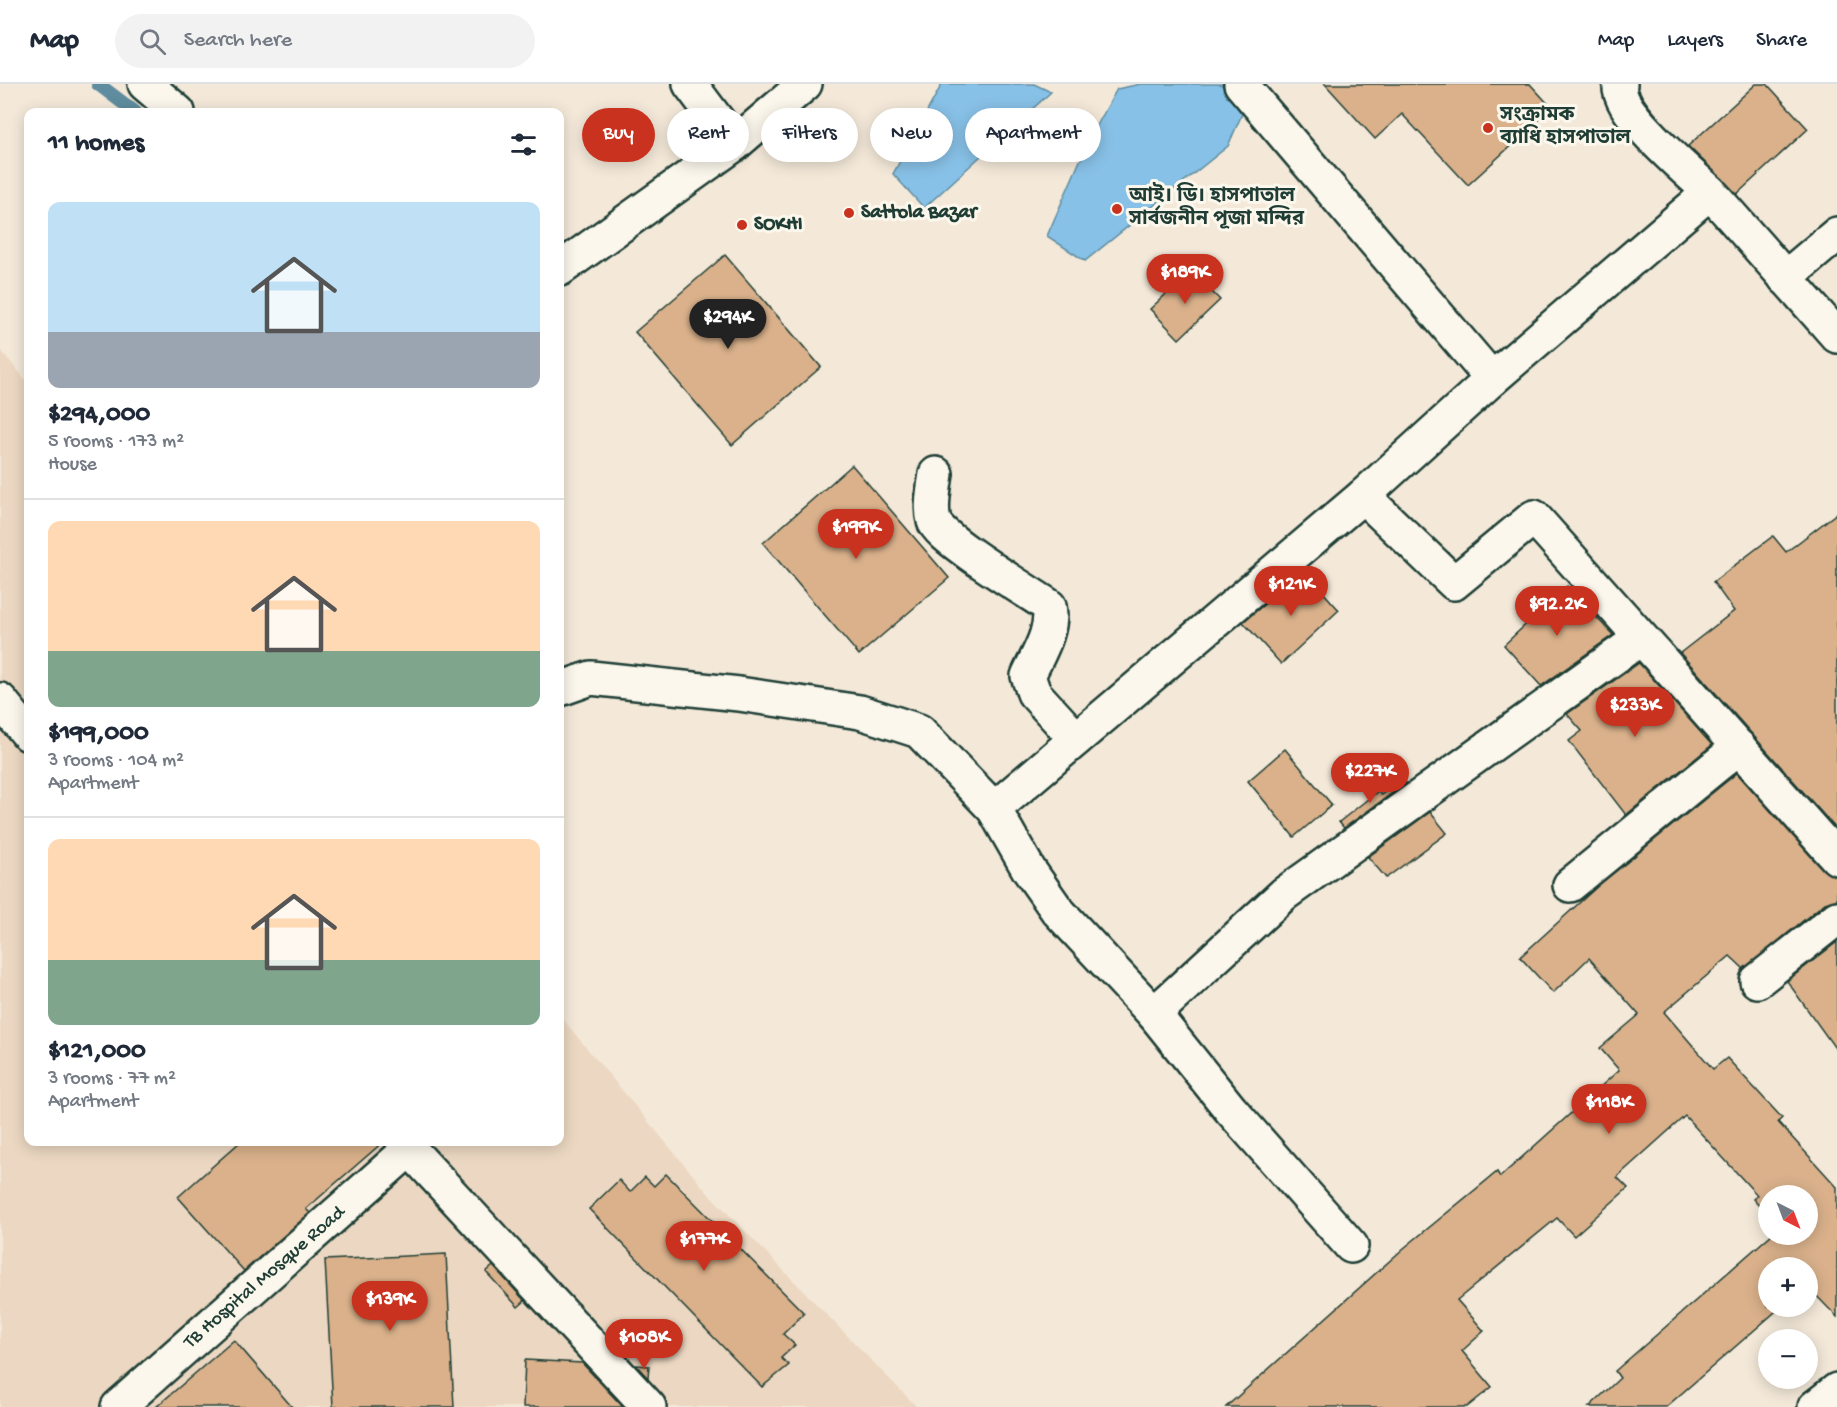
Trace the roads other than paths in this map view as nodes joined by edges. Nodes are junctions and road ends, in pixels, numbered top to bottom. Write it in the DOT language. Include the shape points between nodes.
graph roads {
  1 [pos="690,84"];
  2 [pos="805,84"];
  3 [pos="1241,84"];
  4 [pos="1620,84"];
  5 [pos="708,108"];
  6 [pos="749,132"];
  7 [pos="710,162"];
  8 [pos="1710,192"];
  9 [pos="1837,234"];
  10 [pos="564,266"];
  11 [pos="1785,278"];
  12 [pos="1837,336"];
  13 [pos="1492,379"];
  14 [pos="936,474"];
  15 [pos="1363,496"];
  16 [pos="1641,638"];
  17 [pos="564,688"];
  18 [pos="0,700"];
  19 [pos="24,729"];
  20 [pos="1076,739"];
  21 [pos="1739,747"];
  22 [pos="994,809"];
  23 [pos="1837,858"];
  24 [pos="1570,885"];
  25 [pos="1837,918"];
  26 [pos="1757,981"];
  27 [pos="1154,1014"];
  28 [pos="406,1146"];
  29 [pos="408,1146"];
  30 [pos="1351,1246"];
  31 [pos="1837,1390"];
  32 [pos="118,1407"];
  33 [pos="649,1407"];
  34 [pos="1815,1407"];
  1 -- 5 [label="street"];
  2 -- 6 [label="street"];
  3 -- 13 [label="street"];
  4 -- 8 [label="street" via="1630,113"];
  7 -- 10 [label="street"];
  8 -- 11 [label="street"];
  8 -- 13 [label="street"];
  9 -- 11 [label="street"];
  11 -- 12 [label="street"];
  13 -- 15 [label="street"];
  14 -- 20 [label="street" via="932,510 939,531 1049,606 1049,630 1028,676 1034,693"];
  15 -- 16 [label="street" via="1454,583 1534,517"];
  15 -- 20 [label="street"];
  16 -- 21 [label="street"];
  16 -- 27 [label="street" via="1284,894"];
  17 -- 22 [label="street" via="591,678 860,712 919,731"];
  18 -- 19 [label="street"];
  20 -- 22 [label="street"];
  21 -- 23 [label="street"];
  21 -- 24 [label="street"];
  22 -- 27 [label="street" via="1057,910"];
  25 -- 26 [label="street"];
  27 -- 30 [label="street" via="1231,1110"];
  28 -- 32 [label="street, TB Hospital Mosque Road" via="404,1155"];
  29 -- 33 [label="street"];
  31 -- 34 [label="street"];
}
